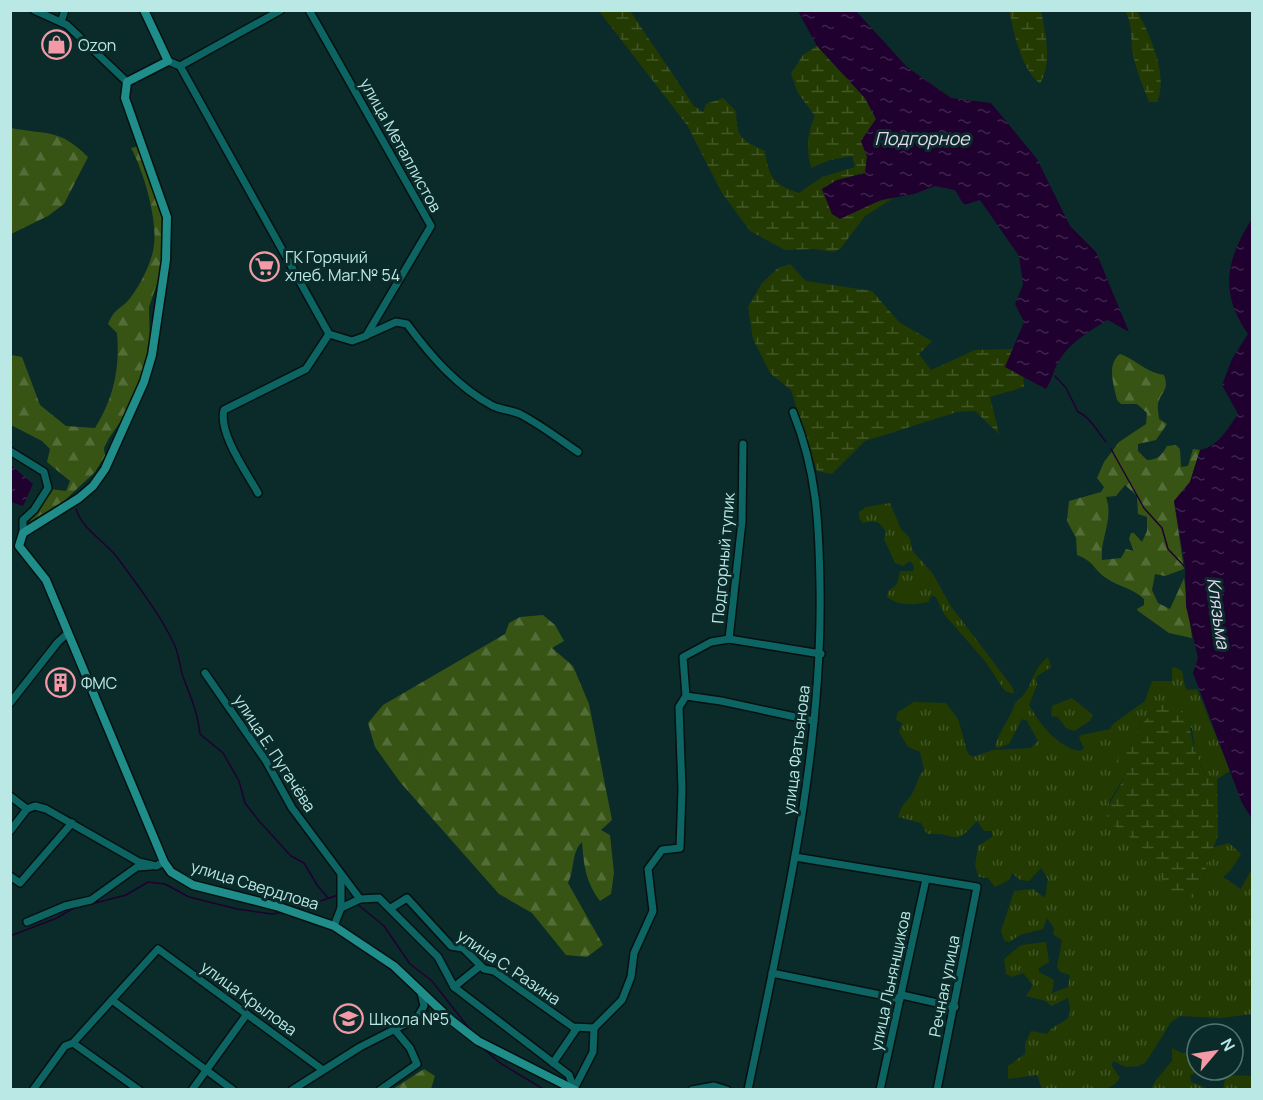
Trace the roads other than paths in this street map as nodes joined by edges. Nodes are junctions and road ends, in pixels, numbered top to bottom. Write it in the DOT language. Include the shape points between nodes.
graph roads {
  1 [pos="34,10"];
  2 [pos="65,10"];
  3 [pos="144,10"];
  4 [pos="281,10"];
  5 [pos="309,10"];
  6 [pos="61,22"];
  7 [pos="168,61"];
  8 [pos="180,66"];
  9 [pos="127,82"];
  10 [pos="329,334"];
  11 [pos="366,336"];
  12 [pos="793,412"];
  13 [pos="743,444"];
  14 [pos="10,451"];
  15 [pos="578,452"];
  16 [pos="258,493"];
  17 [pos="23,533"];
  18 [pos="68,633"];
  19 [pos="729,639"];
  20 [pos="821,654"];
  21 [pos="205,673"];
  22 [pos="686,696"];
  23 [pos="10,703"];
  24 [pos="814,721"];
  25 [pos="10,796"];
  26 [pos="27,809"];
  27 [pos="72,823"];
  28 [pos="10,831"];
  29 [pos="795,857"];
  30 [pos="160,864"];
  31 [pos="341,875"];
  32 [pos="10,876"];
  33 [pos="926,879"];
  34 [pos="360,899"];
  35 [pos="340,908"];
  36 [pos="390,908"];
  37 [pos="27,922"];
  38 [pos="334,926"];
  39 [pos="451,946"];
  40 [pos="438,957"];
  41 [pos="480,966"];
  42 [pos="772,973"];
  43 [pos="454,987"];
  44 [pos="421,990"];
  45 [pos="901,997"];
  46 [pos="112,1000"];
  47 [pos="955,1007"];
  48 [pos="247,1014"];
  49 [pos="417,1018"];
  50 [pos="451,1020"];
  51 [pos="577,1028"];
  52 [pos="594,1028"];
  53 [pos="394,1029"];
  54 [pos="73,1043"];
  55 [pos="553,1063"];
  56 [pos="207,1068"];
  57 [pos="322,1070"];
  58 [pos="33,1089"];
  59 [pos="139,1089"];
  60 [pos="192,1089"];
  61 [pos="233,1089"];
  62 [pos="292,1089"];
  63 [pos="380,1089"];
  64 [pos="574,1089"];
  65 [pos="692,1089"];
  66 [pos="727,1089"];
  67 [pos="748,1089"];
  68 [pos="880,1089"];
  69 [pos="937,1089"];
  1 -- 6 [label="street"];
  2 -- 6 [label="street"];
  3 -- 7 [label="main road"];
  4 -- 8 [label="street"];
  5 -- 11 [label="street, улица Металлистов" via="431,226"];
  6 -- 9 [label="street"];
  7 -- 8 [label="street"];
  7 -- 9 [label="main road"];
  8 -- 10 [label="street"];
  9 -- 17 [label="main road" via="125,98 167,217 166,260 152,355 105,469 93,486"];
  10 -- 11 [label="street" via="352,341"];
  10 -- 16 [label="street" via="306,369 224,411 227,436"];
  11 -- 15 [label="street" via="396,322 407,324 429,355 472,391 494,406 540,425"];
  12 -- 20 [label="street, улица Фатьянова" via="816,485"];
  13 -- 19 [label="street, Подгорный тупик" via="742,521"];
  14 -- 17 [label="street" via="44,472 48,488 23,520"];
  17 -- 18 [label="main road, улица Свердлова" via="19,541 21,550 46,580"];
  18 -- 23 [label="street"];
  18 -- 30 [label="main road, улица Свердлова"];
  19 -- 20 [label="street"];
  19 -- 22 [label="street" via="711,642 683,657"];
  20 -- 24 [label="street, улица Фатьянова"];
  21 -- 31 [label="street, улица Е. Пугачёва" via="266,761 292,808"];
  22 -- 24 [label="street"];
  22 -- 52 [label="street" via="679,707 680,848 662,850 648,869 653,911 634,953 622,1000"];
  24 -- 29 [label="street, улица Фатьянова"];
  25 -- 26 [label="street"];
  26 -- 27 [label="street" via="46,809"];
  26 -- 28 [label="street"];
  27 -- 30 [label="street" via="139,862"];
  27 -- 32 [label="street" via="20,883"];
  29 -- 33 [label="street"];
  29 -- 42 [label="street, улица Фатьянова"];
  30 -- 37 [label="street" via="137,867 91,900"];
  30 -- 38 [label="main road, улица Свердлова" via="193,885 276,906"];
  31 -- 34 [label="street, улица Е. Пугачёва"];
  31 -- 35 [label="street"];
  33 -- 45 [label="street, улица Льнянщиков"];
  33 -- 47 [label="street, Речная улица" via="977,887"];
  34 -- 35 [label="street"];
  34 -- 36 [label="street" via="379,898"];
  35 -- 38 [label="street"];
  36 -- 39 [label="street, улица С. Разина" via="407,898"];
  36 -- 40 [label="street"];
  38 -- 44 [label="main road, улица Свердлова" via="394,966"];
  39 -- 40 [label="street"];
  39 -- 41 [label="street, улица С. Разина" via="463,948"];
  40 -- 43 [label="street"];
  41 -- 43 [label="street"];
  41 -- 51 [label="street, улица С. Разина" via="494,971"];
  42 -- 45 [label="street"];
  42 -- 67 [label="street, улица Фатьянова"];
  43 -- 55 [label="street"];
  44 -- 49 [label="street" via="424,1006"];
  44 -- 50 [label="main road, улица Свердлова"];
  45 -- 47 [label="street"];
  45 -- 68 [label="street, улица Льнянщиков"];
  46 -- 48 [label="street, улица Крылова" via="158,949"];
  46 -- 54 [label="street"];
  46 -- 56 [label="street"];
  47 -- 69 [label="street, Речная улица"];
  48 -- 56 [label="street"];
  48 -- 57 [label="street, улица Крылова"];
  49 -- 50 [label="street" via="432,1015"];
  49 -- 53 [label="street"];
  50 -- 64 [label="main road, улица Свердлова" via="478,1041"];
  51 -- 52 [label="street"];
  51 -- 55 [label="street"];
  52 -- 64 [label="street" via="593,1052"];
  53 -- 57 [label="street"];
  53 -- 63 [label="street" via="417,1064"];
  54 -- 58 [label="street" via="65,1046"];
  54 -- 59 [label="street"];
  55 -- 64 [label="street" via="569,1075"];
  56 -- 60 [label="street"];
  56 -- 61 [label="street"];
  57 -- 62 [label="street"];
  65 -- 66 [label="street"];
}
